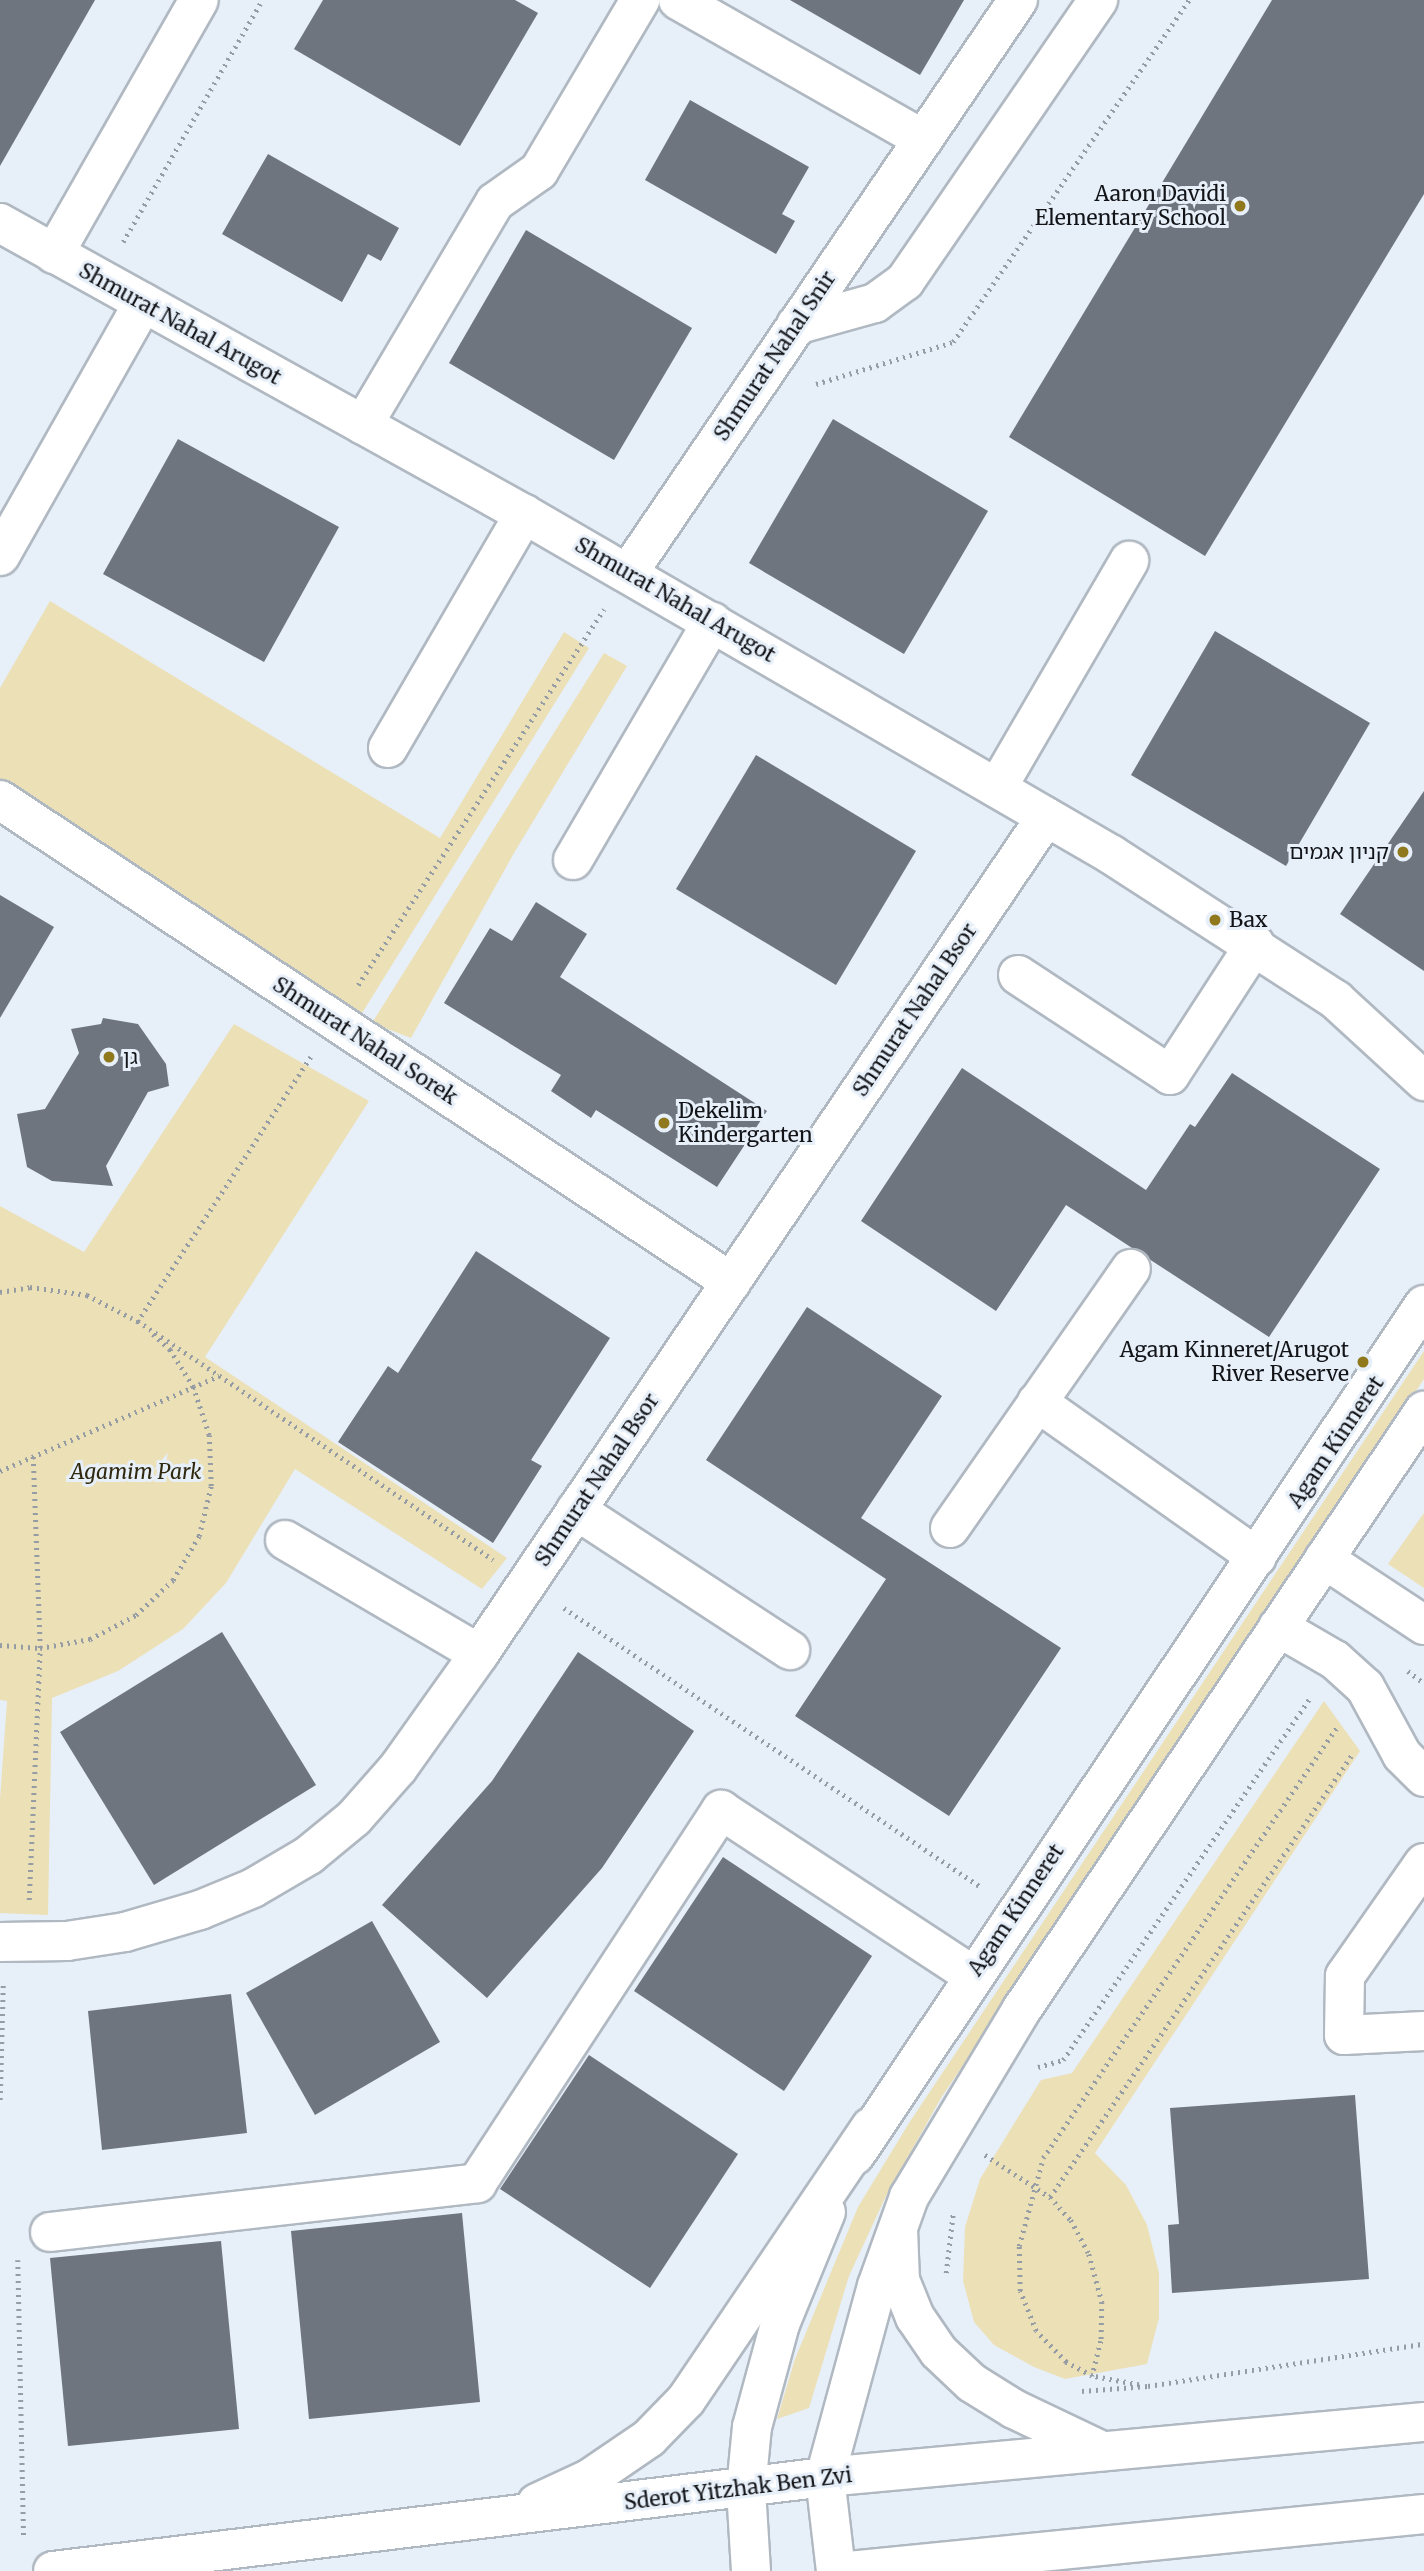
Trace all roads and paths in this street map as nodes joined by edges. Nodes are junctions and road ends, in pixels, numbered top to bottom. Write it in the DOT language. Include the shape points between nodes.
graph roads {
  1 [pos="199,0"];
  2 [pos="262,0"];
  3 [pos="640,0"];
  4 [pos="678,0"];
  5 [pos="1018,0"];
  6 [pos="1098,0"];
  7 [pos="1189,0"];
  8 [pos="923,139"];
  9 [pos="0,223"];
  10 [pos="54,254"];
  11 [pos="101,280"];
  12 [pos="143,303"];
  13 [pos="796,325"];
  14 [pos="816,384"];
  15 [pos="363,425"];
  16 [pos="524,514"];
  17 [pos="0,556"];
  18 [pos="1129,562"];
  19 [pos="628,573"];
  20 [pos="712,622"];
  21 [pos="388,748"];
  22 [pos="998,788"];
  23 [pos="0,800"];
  24 [pos="1046,817"];
  25 [pos="573,860"];
  26 [pos="1255,944"];
  27 [pos="1018,975"];
  28 [pos="1336,1000"];
  29 [pos="334,1021"];
  30 [pos="1424,1044"];
  31 [pos="1424,1081"];
  32 [pos="1131,1269"];
  33 [pos="731,1282"];
  34 [pos="0,1292"];
  35 [pos="1424,1305"];
  36 [pos="138,1321"];
  37 [pos="219,1376"];
  38 [pos="193,1387"];
  39 [pos="1037,1402"];
  40 [pos="1424,1411"];
  41 [pos="33,1457"];
  42 [pos="0,1471"];
  43 [pos="576,1510"];
  44 [pos="950,1528"];
  45 [pos="285,1540"];
  46 [pos="1257,1557"];
  47 [pos="1324,1559"];
  48 [pos="527,1583"];
  49 [pos="1278,1627"];
  50 [pos="1420,1643"];
  51 [pos="0,1645"];
  52 [pos="40,1648"];
  53 [pos="790,1650"];
  54 [pos="479,1654"];
  55 [pos="1335,1660"];
  56 [pos="1372,1701"];
  57 [pos="1424,1777"];
  58 [pos="1424,1863"];
  59 [pos="1016,1911"];
  60 [pos="10,1943"];
  61 [pos="972,1975"];
  62 [pos="1424,2031"];
  63 [pos="1028,2078"];
  64 [pos="0,2100"];
  65 [pos="870,2127"];
  66 [pos="985,2142"];
  67 [pos="980,2151"];
  68 [pos="975,2160"];
  69 [pos="1036,2188"];
  70 [pos="1050,2197"];
  71 [pos="957,2203"];
  72 [pos="898,2228"];
  73 [pos="34,2241"];
  74 [pos="949,2287"];
  75 [pos="1424,2344"];
  76 [pos="1092,2376"];
  77 [pos="1148,2386"];
  78 [pos="1068,2392"];
  79 [pos="1424,2422"];
  80 [pos="1102,2451"];
  81 [pos="825,2477"];
  82 [pos="746,2489"];
  83 [pos="1424,2514"];
  84 [pos="508,2517"];
  85 [pos="24,2543"];
  86 [pos="53,2571"];
  87 [pos="751,2571"];
  88 [pos="836,2571"];
  89 [pos="849,2571"];
  1 -- 10 [label="street"];
  2 -- 11 [label="path"];
  3 -- 15 [label="street" via="539,171 495,202"];
  4 -- 8 [label="street"];
  5 -- 8 [label="street, Shmurat Nahal Snir"];
  6 -- 13 [label="street" via="905,281 875,303"];
  7 -- 14 [label="path" via="953,342"];
  8 -- 13 [label="street, Shmurat Nahal Snir"];
  9 -- 10 [label="street, Shmurat Nahal Arugot"];
  10 -- 11 [label="street, Shmurat Nahal Arugot"];
  11 -- 12 [label="street, Shmurat Nahal Arugot"];
  12 -- 15 [label="street, Shmurat Nahal Arugot"];
  12 -- 17 [label="street"];
  13 -- 19 [label="street, Shmurat Nahal Snir"];
  15 -- 16 [label="street, Shmurat Nahal Arugot"];
  16 -- 19 [label="street, Shmurat Nahal Arugot"];
  16 -- 21 [label="street"];
  18 -- 22 [label="street"];
  19 -- 20 [label="street, Shmurat Nahal Arugot"];
  19 -- 29 [label="path"];
  20 -- 22 [label="street, Shmurat Nahal Arugot"];
  20 -- 25 [label="street"];
  22 -- 24 [label="street, Shmurat Nahal Arugot"];
  23 -- 29 [label="street, Shmurat Nahal Sorek"];
  24 -- 26 [label="street, Shmurat Nahal Arugot"];
  24 -- 33 [label="street, Shmurat Nahal Bsor"];
  26 -- 27 [label="street" via="1170,1075"];
  26 -- 28 [label="street, Shmurat Nahal Arugot"];
  28 -- 30 [label="street, Shmurat Nahal Arugot"];
  28 -- 31 [label="street, Shmurat Nahal Arugot"];
  29 -- 33 [label="street, Shmurat Nahal Sorek"];
  29 -- 36 [label="path"];
  32 -- 39 [label="street"];
  33 -- 43 [label="street, Shmurat Nahal Bsor"];
  34 -- 36 [label="path" via="30,1287 87,1295"];
  35 -- 46 [label="street, Agam Kinneret"];
  36 -- 37 [label="path"];
  36 -- 38 [label="path" via="170,1350"];
  37 -- 38 [label="path"];
  37 -- 48 [label="path"];
  38 -- 41 [label="path"];
  38 -- 52 [label="path" via="209,1435 211,1486 199,1536 173,1580 136,1615 90,1639"];
  39 -- 44 [label="street"];
  39 -- 46 [label="street"];
  40 -- 47 [label="street"];
  41 -- 42 [label="path"];
  41 -- 52 [label="path"];
  43 -- 48 [label="street, Shmurat Nahal Bsor"];
  43 -- 53 [label="street"];
  45 -- 54 [label="street"];
  46 -- 59 [label="street, Agam Kinneret"];
  47 -- 49 [label="street"];
  47 -- 50 [label="street"];
  48 -- 54 [label="street, Shmurat Nahal Bsor"];
  48 -- 59 [label="path"];
  49 -- 55 [label="street"];
  49 -- 72 [label="street" via="1021,2009 953,2118 909,2197"];
  50 -- 56 [label="path"];
  51 -- 52 [label="path"];
  52 -- 60 [label="path"];
  54 -- 60 [label="street, Shmurat Nahal Bsor" via="398,1768 354,1818 309,1855 253,1888 200,1910 125,1932"];
  55 -- 56 [label="street"];
  55 -- 63 [label="path" via="1063,2060 1035,2068"];
  56 -- 57 [label="street" via="1402,1755"];
  56 -- 69 [label="path" via="1043,2158"];
  56 -- 70 [label="path"];
  58 -- 62 [label="street" via="1345,1976 1345,2035"];
  59 -- 61 [label="street, Agam Kinneret"];
  60 -- 64 [label="path"];
  61 -- 65 [label="street, Agam Kinneret"];
  61 -- 73 [label="street" via="721,1810 477,2183"];
  65 -- 82 [label="street, Agam Kinneret" via="836,2191 780,2324 752,2427"];
  65 -- 84 [label="street" via="686,2400 649,2438 589,2479"];
  66 -- 67 [label="path"];
  67 -- 68 [label="path"];
  67 -- 69 [label="path"];
  69 -- 70 [label="path"];
  69 -- 76 [label="path" via="1020,2246 1020,2291 1036,2331 1066,2362"];
  70 -- 76 [label="path" via="1071,2220 1089,2255 1102,2302 1101,2342"];
  71 -- 74 [label="path" via="946,2275"];
  72 -- 80 [label="street" via="900,2280 915,2318 939,2352 972,2383 1014,2409"];
  72 -- 81 [label="street" via="842,2402"];
  73 -- 85 [label="path"];
  75 -- 77 [label="path"];
  76 -- 77 [label="path"];
  77 -- 78 [label="path"];
  79 -- 80 [label="street, Sderot Yitzhak Ben Zvi"];
  80 -- 81 [label="street, Sderot Yitzhak Ben Zvi"];
  81 -- 82 [label="street, Sderot Yitzhak Ben Zvi"];
  81 -- 88 [label="street"];
  82 -- 84 [label="street, Sderot Yitzhak Ben Zvi"];
  82 -- 87 [label="street, Agam Kinneret"];
  83 -- 89 [label="street"];
  84 -- 86 [label="street, Sderot Yitzhak Ben Zvi"];
}
